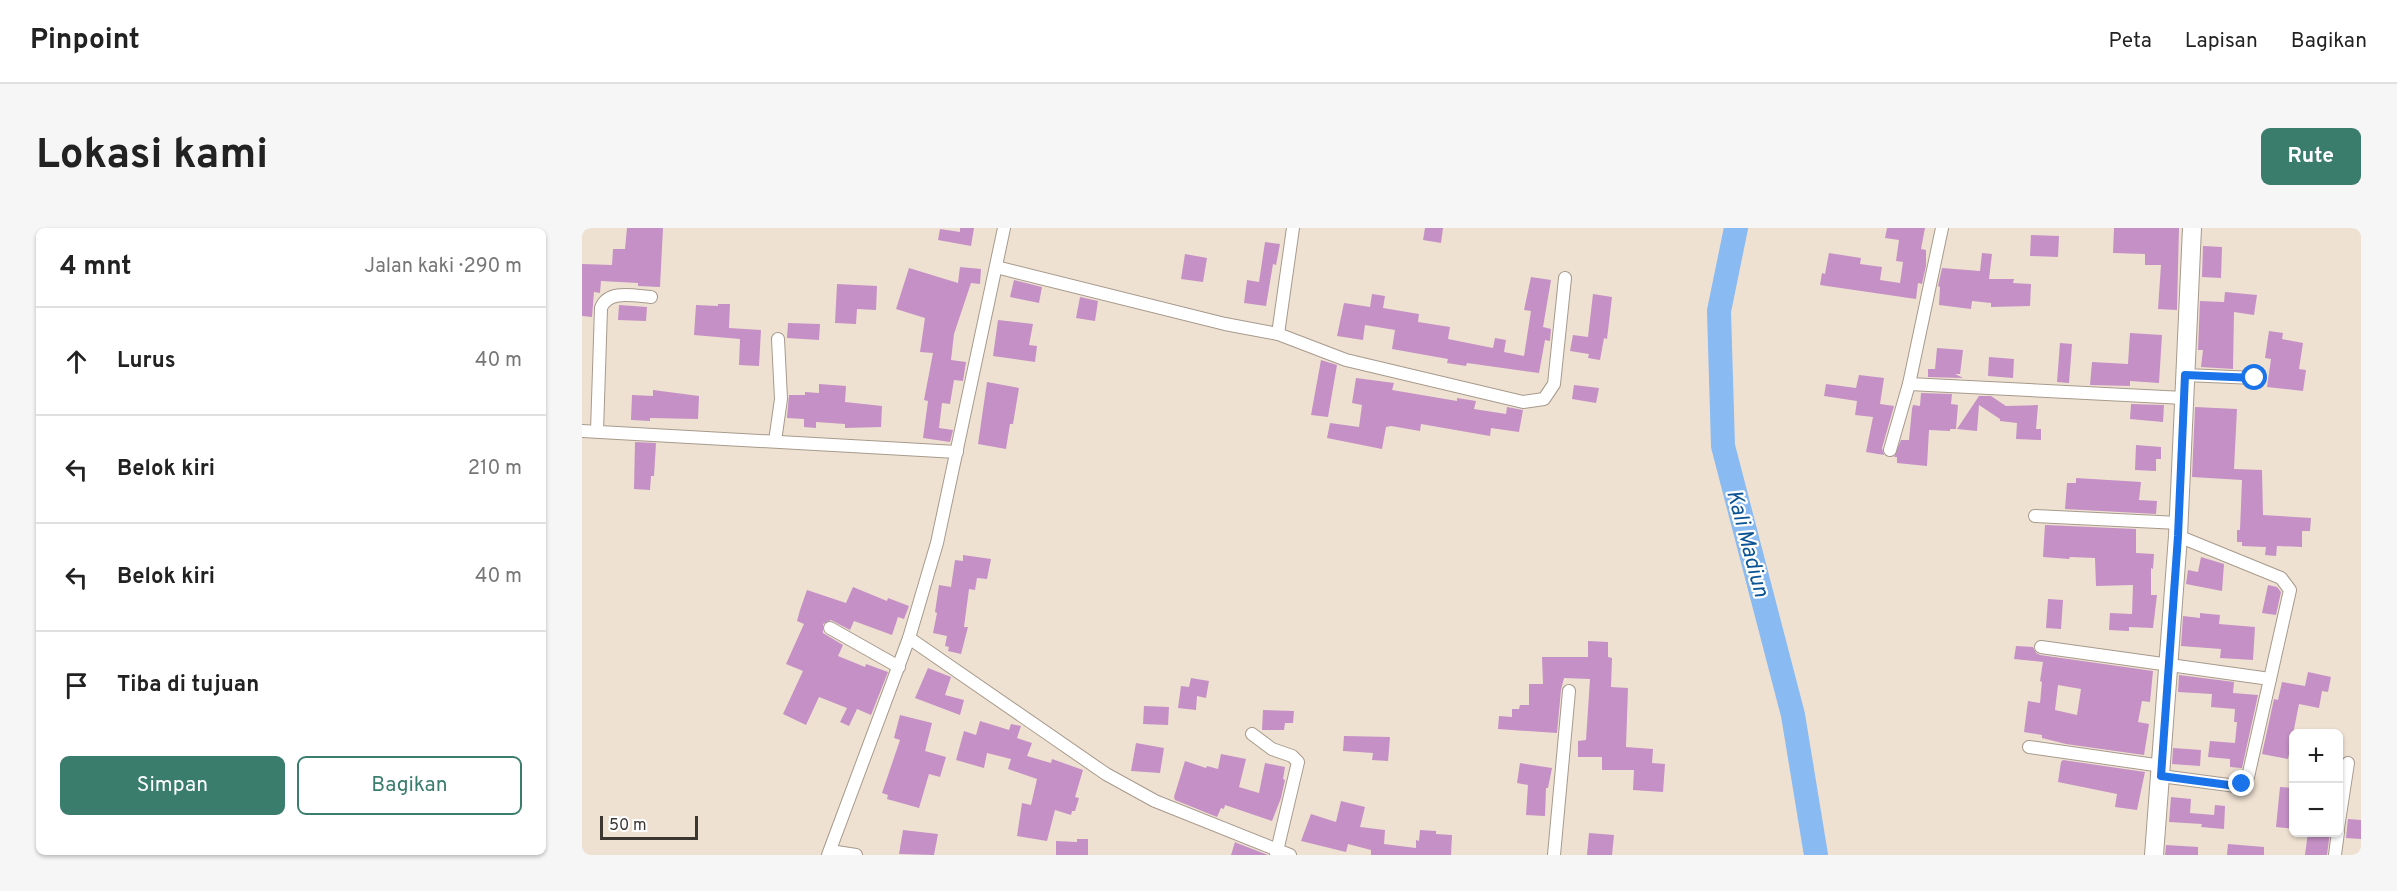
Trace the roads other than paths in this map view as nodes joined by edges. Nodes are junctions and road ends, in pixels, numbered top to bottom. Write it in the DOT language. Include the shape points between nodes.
graph roads {
  1 [pos="1004,228"];
  2 [pos="1293,228"];
  3 [pos="1942,228"];
  4 [pos="2192,228"];
  5 [pos="996,267"];
  6 [pos="1565,278"];
  7 [pos="651,297"];
  8 [pos="1278,334"];
  9 [pos="778,339"];
  10 [pos="2185,375"];
  11 [pos="2255,378"];
  12 [pos="1909,384"];
  13 [pos="2184,398"];
  14 [pos="582,431"];
  15 [pos="597,431"];
  16 [pos="775,441"];
  17 [pos="1890,450"];
  18 [pos="957,452"];
  19 [pos="2035,516"];
  20 [pos="2179,530"];
  21 [pos="831,628"];
  22 [pos="909,638"];
  23 [pos="2041,646"];
  24 [pos="2170,664"];
  25 [pos="899,667"];
  26 [pos="2270,679"];
  27 [pos="1569,691"];
  28 [pos="1252,734"];
  29 [pos="2029,747"];
  30 [pos="2348,763"];
  31 [pos="2161,771"];
  32 [pos="2343,796"];
  33 [pos="2337,837"];
  34 [pos="829,853"];
  35 [pos="1276,853"];
  36 [pos="856,855"];
  37 [pos="1290,855"];
  38 [pos="1554,855"];
  39 [pos="2154,855"];
  40 [pos="2335,855"];
  1 -- 5 [label="street"];
  2 -- 8 [label="street"];
  3 -- 12 [label="street"];
  4 -- 10 [label="street"];
  5 -- 8 [label="street"];
  5 -- 18 [label="street"];
  6 -- 8 [label="street" via="1554,384 1544,399 1534,402 1502,398 1347,360"];
  7 -- 15 [label="street" via="611,297 601,308"];
  9 -- 16 [label="street" via="781,399"];
  10 -- 11 [label="street"];
  10 -- 13 [label="street"];
  12 -- 13 [label="street"];
  12 -- 17 [label="street"];
  13 -- 20 [label="street"];
  14 -- 15 [label="street"];
  15 -- 16 [label="street"];
  16 -- 18 [label="street"];
  18 -- 22 [label="street" via="937,543"];
  19 -- 20 [label="street"];
  20 -- 24 [label="street"];
  20 -- 26 [label="street" via="2287,584 2289,600"];
  21 -- 25 [label="street"];
  22 -- 25 [label="street"];
  22 -- 35 [label="street" via="1106,774 1155,801"];
  23 -- 24 [label="street"];
  24 -- 26 [label="street"];
  24 -- 31 [label="street"];
  25 -- 34 [label="street"];
  26 -- 31 [label="street" via="2248,777 2242,784"];
  27 -- 38 [label="street"];
  28 -- 35 [label="street" via="1299,762"];
  29 -- 31 [label="street"];
  30 -- 32 [label="street"];
  31 -- 39 [label="street"];
  33 -- 40 [label="street"];
  34 -- 36 [label="street"];
  35 -- 37 [label="street"];
}
